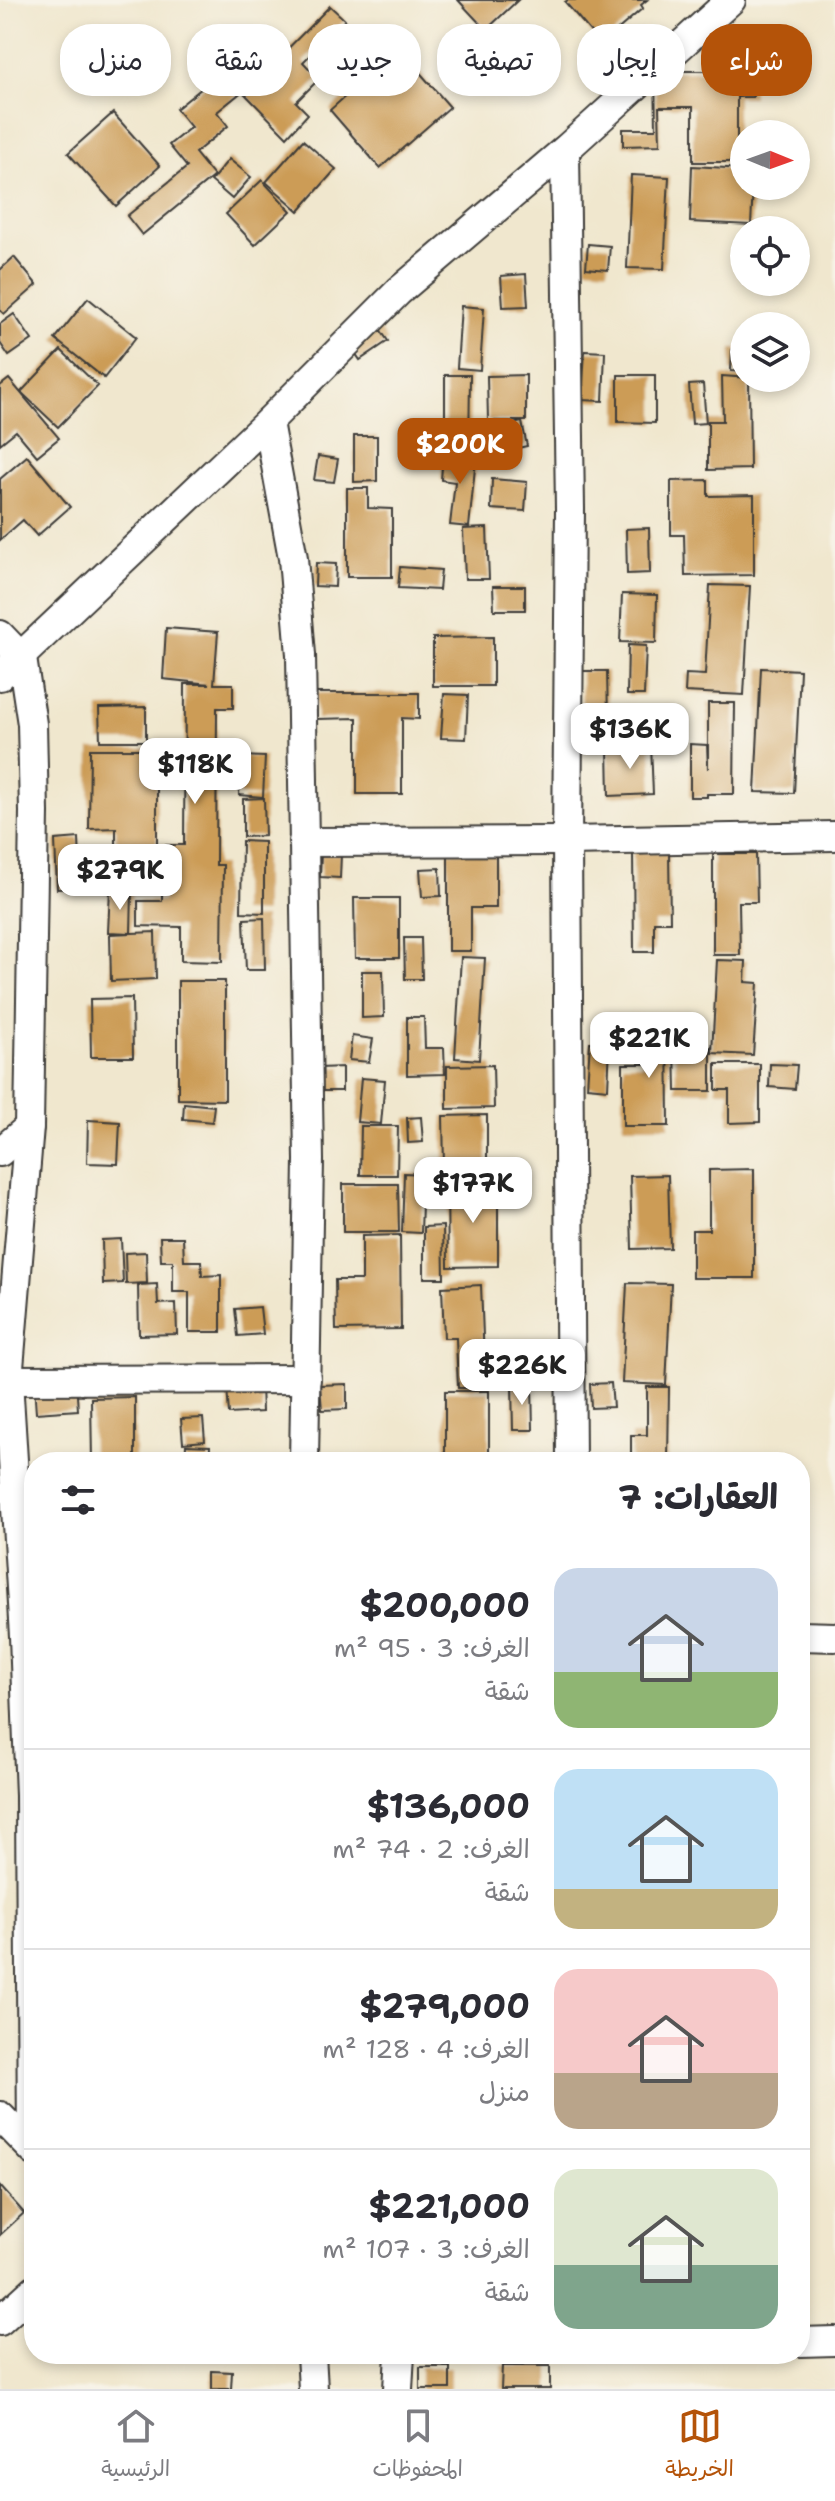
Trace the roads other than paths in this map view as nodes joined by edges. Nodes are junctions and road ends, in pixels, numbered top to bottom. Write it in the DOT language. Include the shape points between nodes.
graph roads {
  1 [pos="731,0"];
  2 [pos="565,150"];
  3 [pos="268,422"];
  4 [pos="0,635"];
  5 [pos="22,658"];
  6 [pos="0,676"];
  7 [pos="835,836"];
  8 [pos="567,841"];
  9 [pos="303,842"];
  10 [pos="29,1127"];
  11 [pos="0,1152"];
  12 [pos="306,1379"];
  13 [pos="8,1380"];
  14 [pos="304,1452"];
  15 [pos="571,1452"];
  16 [pos="0,1618"];
  17 [pos="24,1636"];
  18 [pos="810,1636"];
  19 [pos="835,1637"];
  20 [pos="0,2116"];
  21 [pos="24,2141"];
  22 [pos="24,2299"];
  23 [pos="0,2321"];
  24 [pos="835,2341"];
  25 [pos="810,2342"];
  26 [pos="312,2364"];
  27 [pos="399,2364"];
  28 [pos="313,2389"];
  29 [pos="398,2389"];
  1 -- 2 [label="street"];
  2 -- 3 [label="street" via="399,291"];
  2 -- 8 [label="street"];
  3 -- 5 [label="street"];
  3 -- 9 [label="street" via="293,558 301,655"];
  4 -- 5 [label="street"];
  5 -- 6 [label="street"];
  5 -- 10 [label="street" via="32,724 34,812"];
  7 -- 8 [label="street"];
  8 -- 9 [label="street"];
  8 -- 15 [label="street"];
  9 -- 12 [label="street" via="309,1160"];
  10 -- 11 [label="street"];
  10 -- 13 [label="street"];
  12 -- 13 [label="street"];
  12 -- 14 [label="street"];
  13 -- 17 [label="street"];
  16 -- 17 [label="street"];
  18 -- 19 [label="street"];
  20 -- 21 [label="street"];
  22 -- 23 [label="street"];
  24 -- 25 [label="street"];
  26 -- 28 [label="street"];
  27 -- 29 [label="street"];
}
